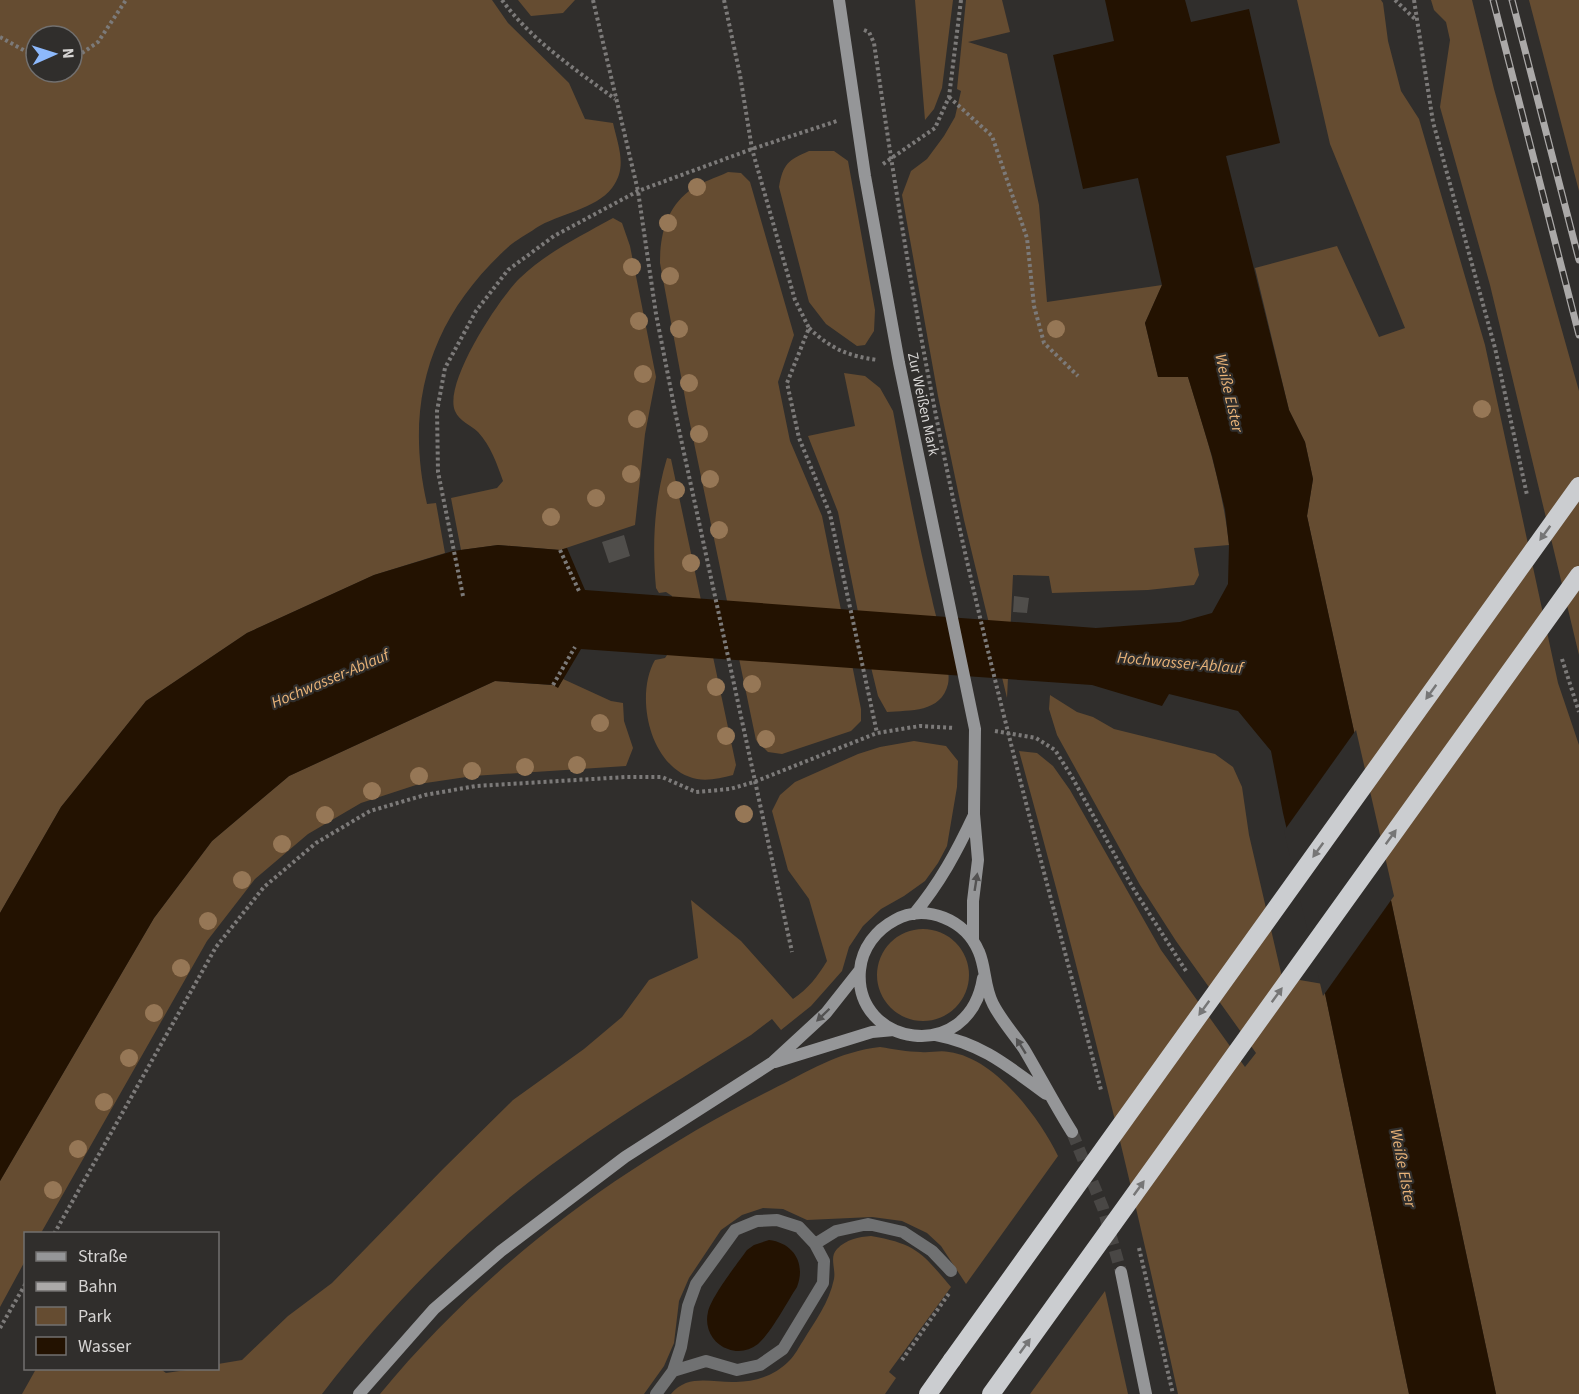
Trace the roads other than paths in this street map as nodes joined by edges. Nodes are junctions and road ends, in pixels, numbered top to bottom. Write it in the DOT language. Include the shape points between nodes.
graph roads {
  1 [pos="839,0"];
  2 [pos="1579,486"];
  3 [pos="1579,574"];
  4 [pos="974,814"];
  5 [pos="914,914"];
  6 [pos="973,941"];
  7 [pos="860,970"];
  8 [pos="983,978"];
  9 [pos="894,1030"];
  10 [pos="935,1035"];
  11 [pos="773,1062"];
  12 [pos="1050,1097"];
  13 [pos="1071,1132"];
  14 [pos="815,1244"];
  15 [pos="951,1271"];
  16 [pos="1121,1272"];
  17 [pos="673,1371"];
  18 [pos="359,1394"];
  19 [pos="656,1394"];
  20 [pos="928,1394"];
  21 [pos="991,1394"];
  22 [pos="1146,1394"];
  1 -- 4 [label="main road, Zur Weißen Mark" via="865,176 899,363 975,729"];
  2 -- 20 [label="highway, one-way, bridge"];
  21 -- 3 [label="highway, one-way, bridge"];
  4 -- 5 [label="main road, Zur Weißen Mark" via="946,872"];
  6 -- 4 [label="main road, Zur Weißen Mark, one-way" via="978,860"];
  5 -- 6 [label="main road" via="941,916 959,926"];
  5 -- 7 [label="main road" via="898,918 872,938"];
  6 -- 8 [label="main road, Zur Weißen Mark"];
  7 -- 9 [label="main road, Zur Weißen Mark" via="868,1005"];
  7 -- 11 [label="main road, one-way" via="826,1013"];
  8 -- 10 [label="main road, Zur Weißen Mark" via="969,1015 948,1031"];
  12 -- 8 [label="main road, Zur Weißen Mark, one-way" via="1025,1051 992,1004"];
  9 -- 10 [label="main road, Zur Weißen Mark" via="921,1037"];
  9 -- 11 [label="main road" via="872,1032"];
  10 -- 12 [label="main road, Zur Weißen Mark" via="976,1046"];
  11 -- 18 [label="main road" via="625,1156 501,1251 434,1309"];
  12 -- 13 [label="main road, Zur Weißen Mark"];
  14 -- 15 [label="lane" via="836,1231 868,1224 903,1232 932,1251"];
  14 -- 17 [label="lane" via="824,1261 823,1283 783,1349 760,1365 737,1370 706,1361"];
  14 -- 17 [label="lane" via="799,1227 777,1220 757,1221 735,1230 696,1284"];
  16 -- 22 [label="main road"];
  17 -- 19 [label="lane"];
}
